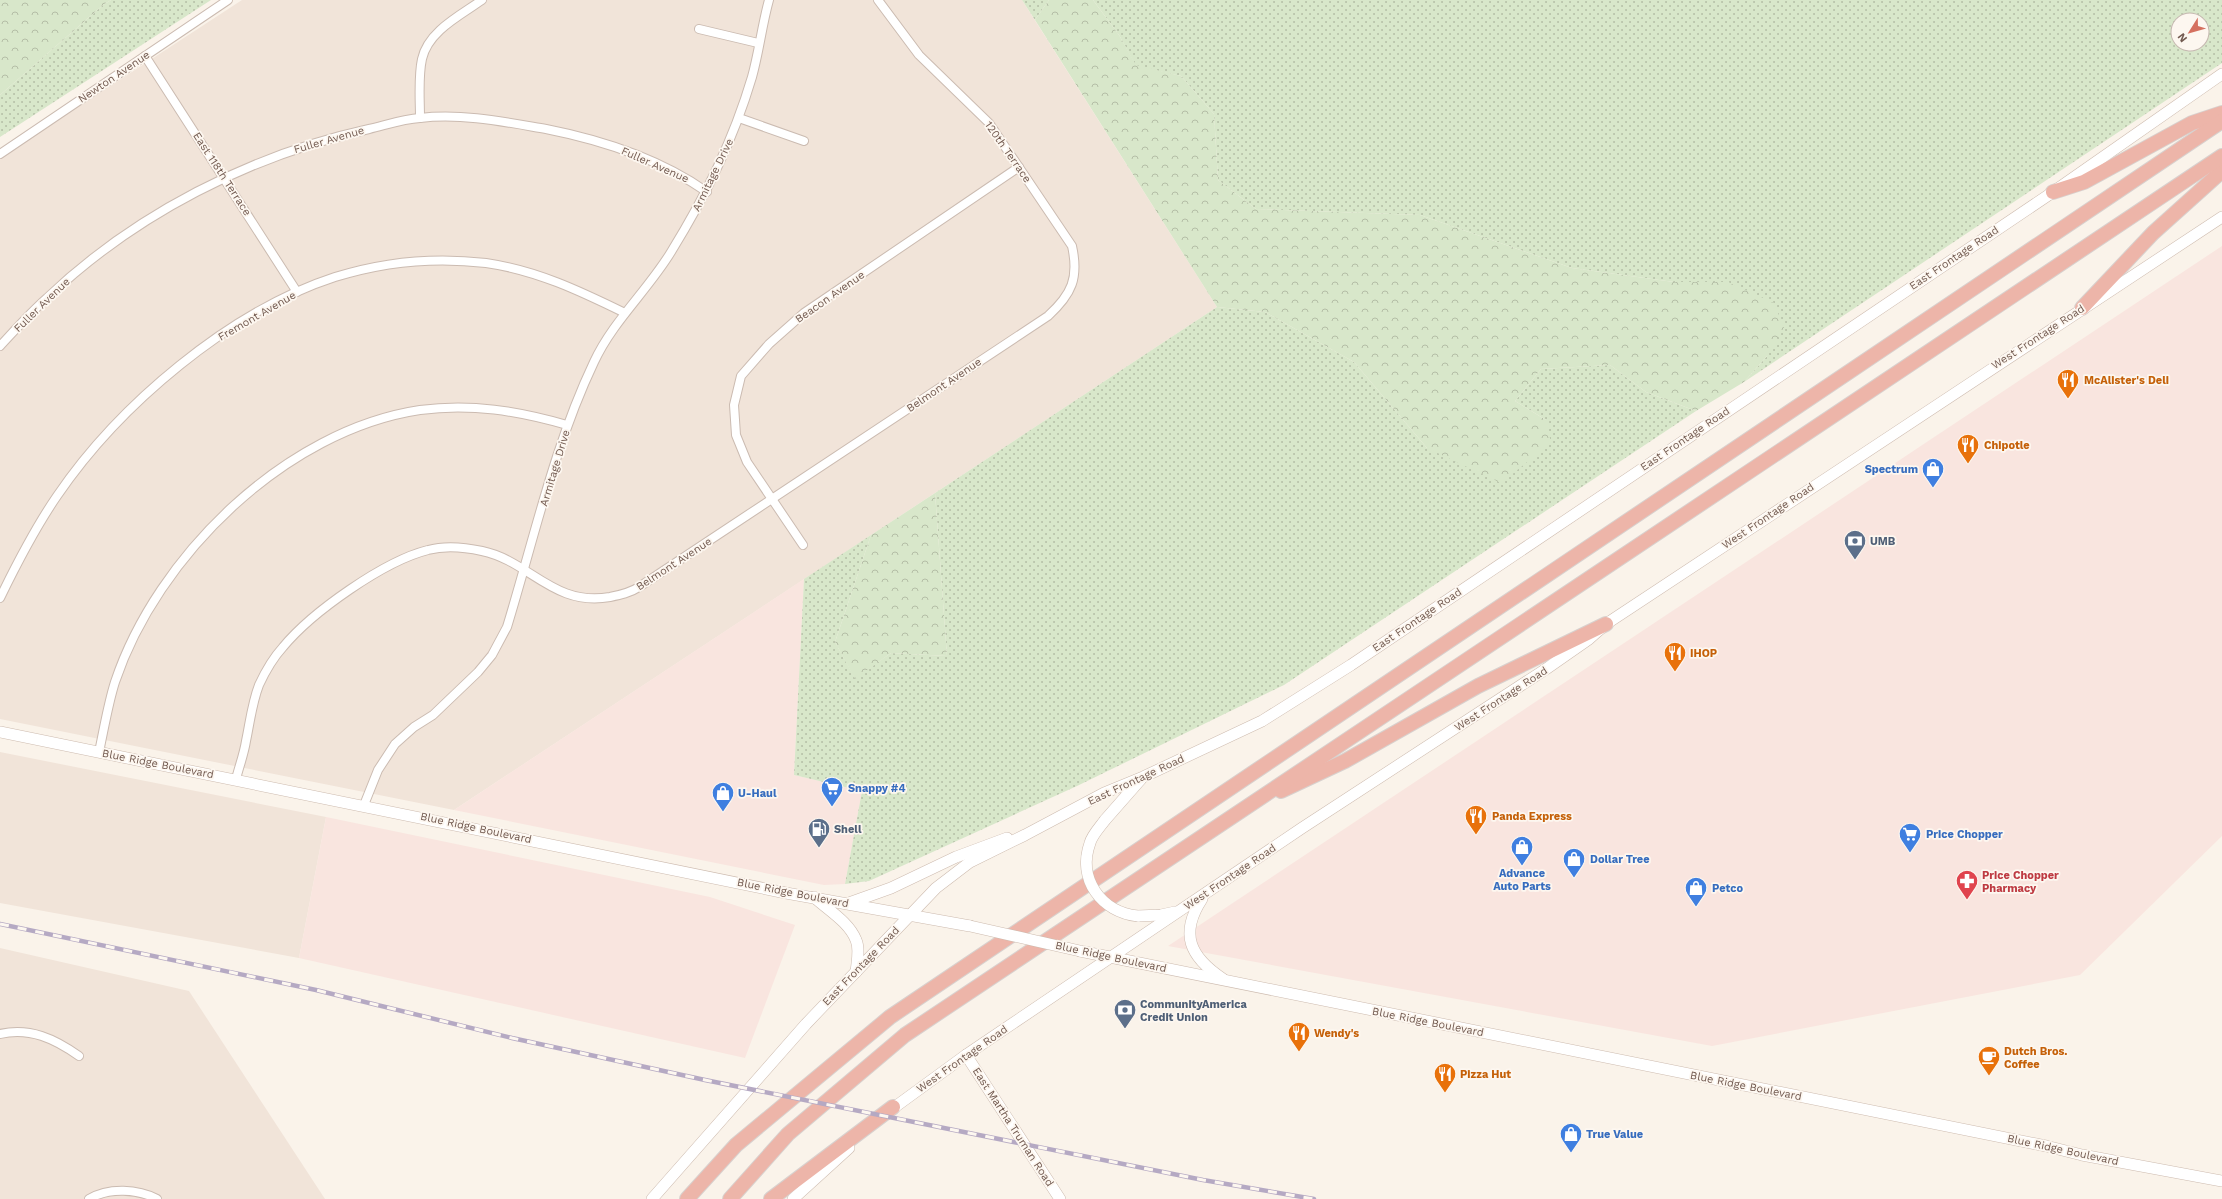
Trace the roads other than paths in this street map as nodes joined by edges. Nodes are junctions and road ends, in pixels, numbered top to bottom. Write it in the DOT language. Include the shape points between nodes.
graph roads {
  1 [pos="228,0"];
  2 [pos="482,0"];
  3 [pos="769,0"];
  4 [pos="878,0"];
  5 [pos="699,29"];
  6 [pos="758,43"];
  7 [pos="146,56"];
  8 [pos="2222,74"];
  9 [pos="2222,113"];
  10 [pos="420,118"];
  11 [pos="739,118"];
  12 [pos="2222,121"];
  13 [pos="804,141"];
  14 [pos="0,154"];
  15 [pos="2222,156"];
  16 [pos="1019,167"];
  17 [pos="2222,171"];
  18 [pos="226,178"];
  19 [pos="707,192"];
  20 [pos="2053,192"];
  21 [pos="2222,217"];
  22 [pos="297,292"];
  23 [pos="2082,308"];
  24 [pos="625,313"];
  25 [pos="1042,321"];
  26 [pos="0,346"];
  27 [pos="567,425"];
  28 [pos="773,499"];
  29 [pos="803,545"];
  30 [pos="524,571"];
  31 [pos="0,598"];
  32 [pos="1606,624"];
  33 [pos="0,732"];
  34 [pos="99,752"];
  35 [pos="1143,777"];
  36 [pos="236,779"];
  37 [pos="364,805"];
  38 [pos="1237,812"];
  39 [pos="1026,835"];
  40 [pos="1204,895"];
  41 [pos="814,897"];
  42 [pos="848,904"];
  43 [pos="1183,910"];
  44 [pos="911,914"];
  45 [pos="1112,958"];
  46 [pos="856,972"];
  47 [pos="1226,982"];
  48 [pos="0,1034"];
  49 [pos="966,1055"];
  50 [pos="79,1056"];
  51 [pos="893,1107"];
  52 [pos="2222,1181"];
  53 [pos="90,1199"];
  54 [pos="157,1199"];
  55 [pos="652,1199"];
  56 [pos="687,1199"];
  57 [pos="730,1199"];
  58 [pos="771,1199"];
  59 [pos="793,1199"];
  60 [pos="1060,1199"];
  1 -- 7 [label="street, Newton Avenue"];
  2 -- 10 [label="street" via="438,31 429,42 422,58"];
  3 -- 6 [label="street, Armitage Drive"];
  4 -- 16 [label="street, 120th Terrace" via="919,55 989,124"];
  5 -- 6 [label="street"];
  6 -- 11 [label="street, Armitage Drive" via="752,75"];
  7 -- 14 [label="street, Newton Avenue"];
  7 -- 18 [label="street, East 118th Terrace"];
  8 -- 20 [label="street, East Frontage Road"];
  9 -- 20 [label="highway" via="2192,123 2084,182"];
  10 -- 18 [label="street, Fuller Avenue" via="335,136 265,160"];
  10 -- 19 [label="street, Fuller Avenue" via="498,121 571,134 616,147 650,161 692,181"];
  11 -- 13 [label="street"];
  11 -- 19 [label="street, Armitage Drive"];
  12 -- 56 [label="highway" via="890,1017 736,1145"];
  15 -- 38 [label="highway"];
  16 -- 25 [label="street, 120th Terrace" via="1072,246 1075,262 1072,287 1064,302"];
  16 -- 28 [label="street, Beacon Avenue" via="804,313 769,344 741,376 734,405 736,435 747,462"];
  17 -- 23 [label="highway" via="2153,233"];
  18 -- 22 [label="street, East 118th Terrace"];
  18 -- 26 [label="street, Fuller Avenue" via="187,196 114,242 47,297"];
  19 -- 24 [label="street, Armitage Drive" via="670,255"];
  20 -- 35 [label="street, East Frontage Road" via="1351,665 1262,721"];
  21 -- 23 [label="street, West Frontage Road" via="2129,280"];
  22 -- 24 [label="street, Fremont Avenue" via="335,277 381,266 433,260 486,263 539,275 576,288"];
  22 -- 31 [label="street, Fremont Avenue" via="234,328 188,359 140,400 96,445 57,495 24,549"];
  23 -- 32 [label="street, West Frontage Road"];
  24 -- 27 [label="street, Armitage Drive" via="594,360"];
  25 -- 28 [label="street, Belmont Avenue"];
  27 -- 30 [label="street, Armitage Drive"];
  27 -- 34 [label="street" via="529,414 494,408 454,407 419,410 356,428 315,448 276,472 240,500 207,532 182,561 156,598 134,638 115,682"];
  28 -- 29 [label="street, Beacon Avenue"];
  28 -- 30 [label="street, Belmont Avenue" via="639,588 622,594 599,599 574,596 560,592"];
  30 -- 36 [label="street, Belmont Avenue" via="484,551 462,547 440,548 427,550 398,562 348,591 298,631 270,665 259,685 252,706 246,743"];
  30 -- 37 [label="street, Armitage Drive" via="507,627 492,655 433,715 414,726 395,744 378,770"];
  32 -- 38 [label="highway" via="1478,686 1345,761"];
  32 -- 40 [label="street, West Frontage Road" via="1589,640 1546,669"];
  33 -- 34 [label="street, Blue Ridge Boulevard"];
  34 -- 36 [label="street, Blue Ridge Boulevard"];
  35 -- 39 [label="street, East Frontage Road" via="1104,793"];
  35 -- 43 [label="street, bridge" via="1105,820 1090,842 1086,872 1091,886 1108,905 1123,914 1161,915"];
  36 -- 37 [label="street, Blue Ridge Boulevard"];
  37 -- 41 [label="street, Blue Ridge Boulevard"];
  38 -- 57 [label="highway" via="905,1035 788,1134"];
  39 -- 42 [label="street" via="999,840 891,888"];
  39 -- 44 [label="street, East Frontage Road" via="970,862 936,888"];
  40 -- 43 [label="street, West Frontage Road"];
  40 -- 47 [label="street" via="1189,928 1190,942 1197,956"];
  41 -- 42 [label="street, Blue Ridge Boulevard"];
  41 -- 46 [label="street" via="848,928 857,941"];
  42 -- 44 [label="street, Blue Ridge Boulevard"];
  43 -- 45 [label="street, West Frontage Road"];
  44 -- 45 [label="street, Blue Ridge Boulevard, bridge"];
  44 -- 46 [label="street, East Frontage Road"];
  45 -- 47 [label="street, Blue Ridge Boulevard"];
  45 -- 49 [label="street, West Frontage Road"];
  46 -- 55 [label="street, East Frontage Road" via="806,1024"];
  47 -- 52 [label="street, Blue Ridge Boulevard"];
  48 -- 50 [label="street" via="25,1032 43,1036 60,1042"];
  49 -- 51 [label="street, West Frontage Road"];
  49 -- 60 [label="street, East Martha Truman Road"];
  51 -- 58 [label="highway"];
  51 -- 59 [label="street, West Frontage Road"];
  53 -- 54 [label="street" via="120,1190 147,1194"];
}
